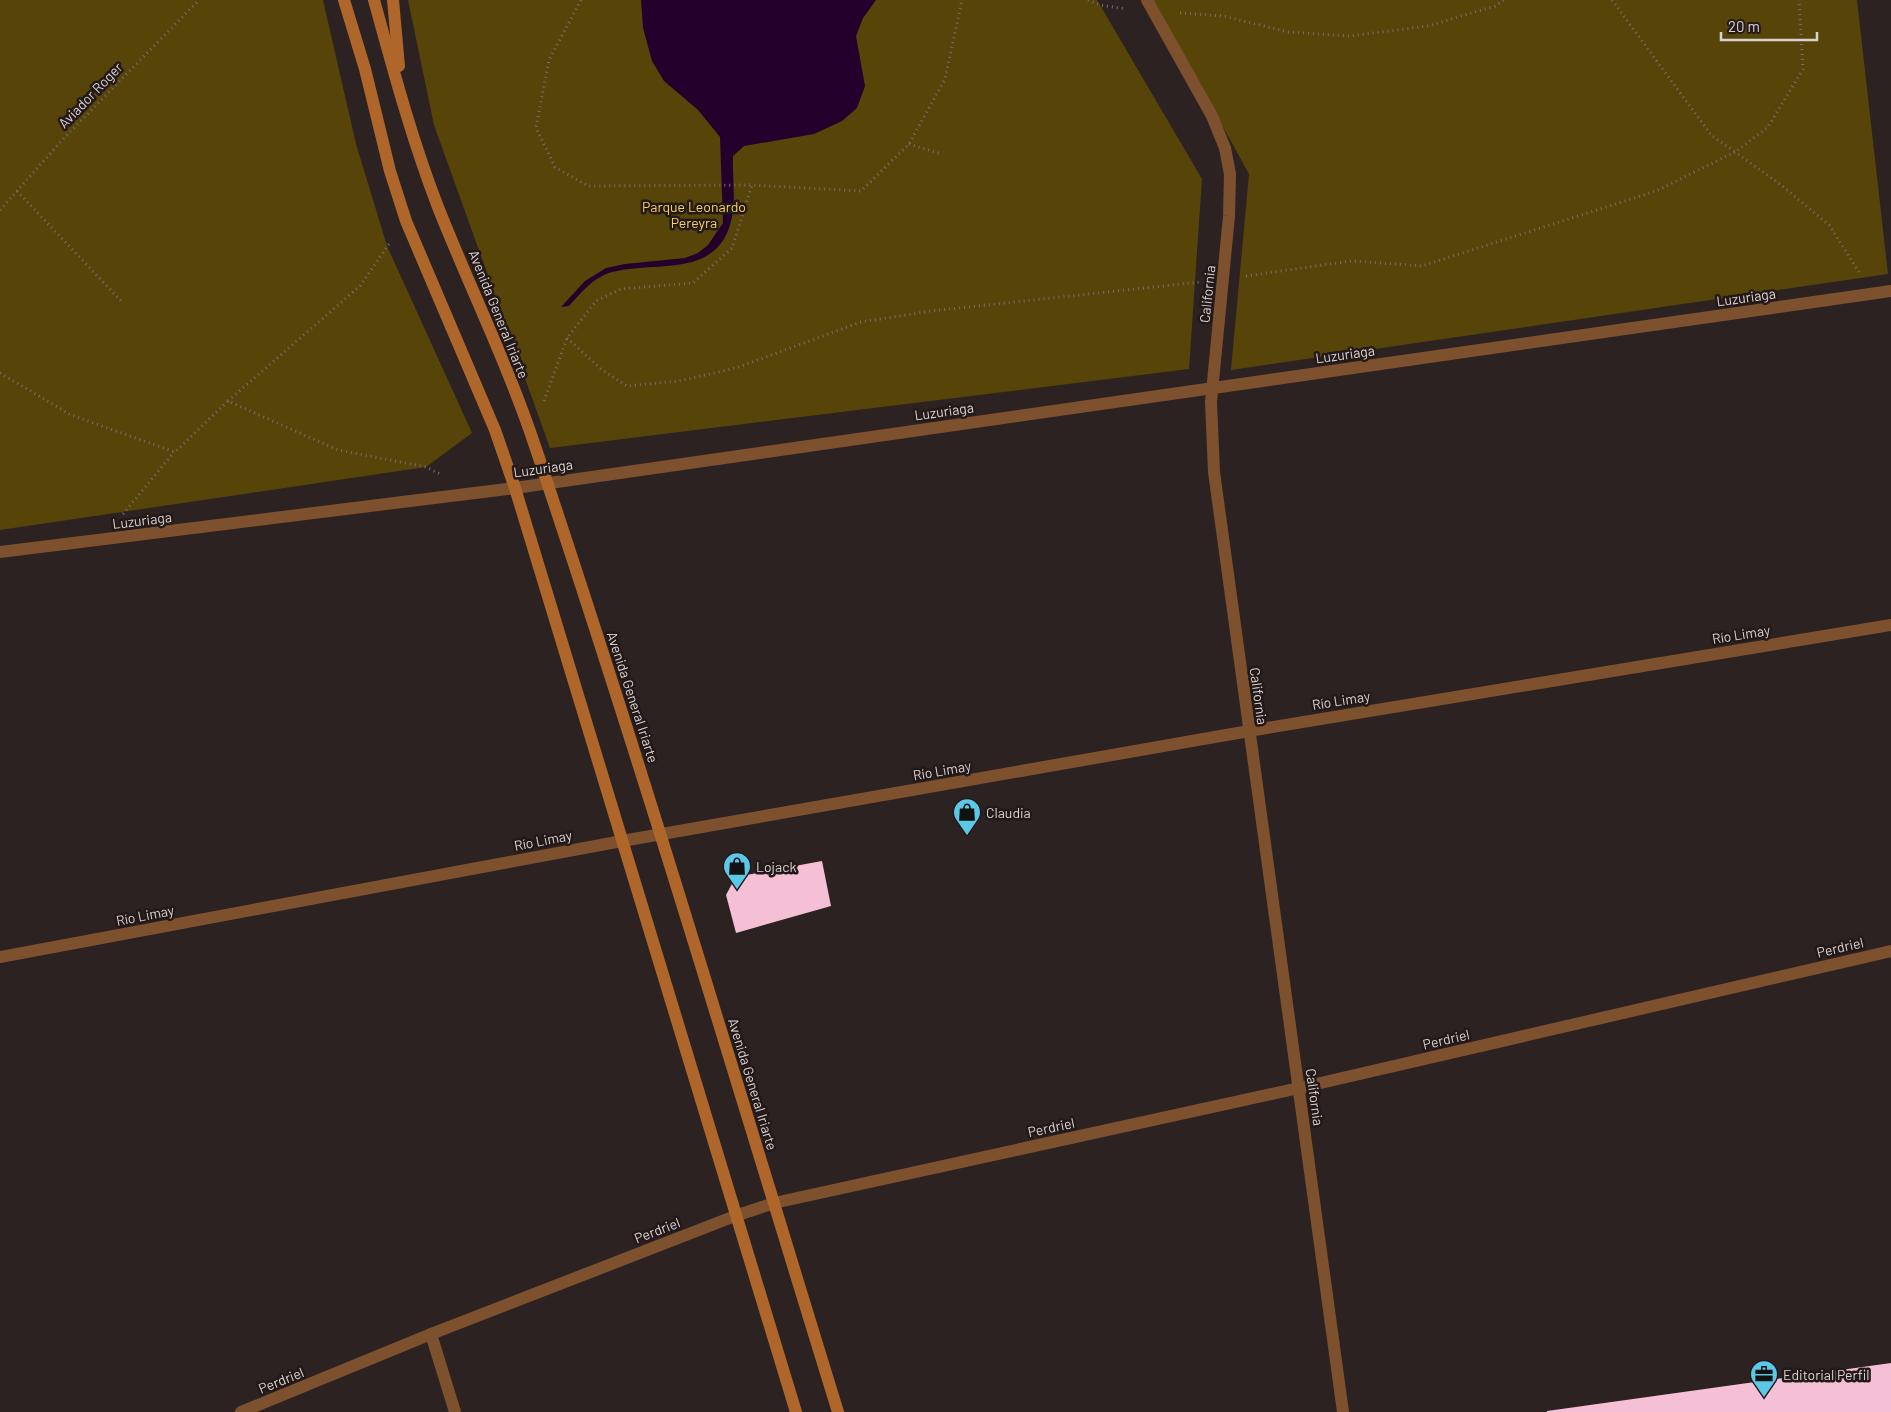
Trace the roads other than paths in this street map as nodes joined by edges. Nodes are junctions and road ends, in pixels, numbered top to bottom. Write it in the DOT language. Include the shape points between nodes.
graph roads {
  1 [pos="344,0"];
  2 [pos="374,0"];
  3 [pos="392,0"];
  4 [pos="1147,0"];
  5 [pos="406,110"];
  6 [pos="1891,291"];
  7 [pos="1212,388"];
  8 [pos="547,483"];
  9 [pos="514,488"];
  10 [pos="0,552"];
  11 [pos="1891,624"];
  12 [pos="1249,731"];
  13 [pos="661,834"];
  14 [pos="622,840"];
  15 [pos="1891,951"];
  16 [pos="0,957"];
  17 [pos="1299,1088"];
  18 [pos="774,1203"];
  19 [pos="735,1216"];
  20 [pos="431,1334"];
  21 [pos="242,1412"];
  22 [pos="455,1412"];
  23 [pos="796,1412"];
  24 [pos="838,1412"];
  25 [pos="1343,1412"];
  1 -- 9 [label="main road" via="406,221 496,430"];
  2 -- 5 [label="main road, Avenida General Iriarte"];
  3 -- 5 [label="main road"];
  4 -- 7 [label="street, California" via="1212,116 1228,161 1231,198"];
  5 -- 8 [label="main road, Avenida General Iriarte" via="437,205 526,420"];
  6 -- 7 [label="street, Luzuriaga"];
  7 -- 8 [label="street, Luzuriaga"];
  7 -- 12 [label="street, California" via="1214,472"];
  8 -- 9 [label="street, Luzuriaga"];
  8 -- 13 [label="main road, Avenida General Iriarte"];
  9 -- 10 [label="street, Luzuriaga"];
  9 -- 14 [label="main road"];
  11 -- 12 [label="street, Río Limay"];
  12 -- 13 [label="street, Río Limay"];
  12 -- 17 [label="street, California"];
  13 -- 14 [label="street, Río Limay"];
  13 -- 18 [label="main road, Avenida General Iriarte"];
  14 -- 16 [label="street, Río Limay"];
  14 -- 19 [label="main road"];
  15 -- 17 [label="street, Perdriel"];
  17 -- 18 [label="street, Perdriel"];
  17 -- 25 [label="street, California"];
  18 -- 19 [label="street, Perdriel"];
  18 -- 24 [label="main road, Avenida General Iriarte"];
  19 -- 20 [label="street, Perdriel"];
  19 -- 23 [label="main road"];
  20 -- 21 [label="street, Perdriel"];
  20 -- 22 [label="street"];
}
